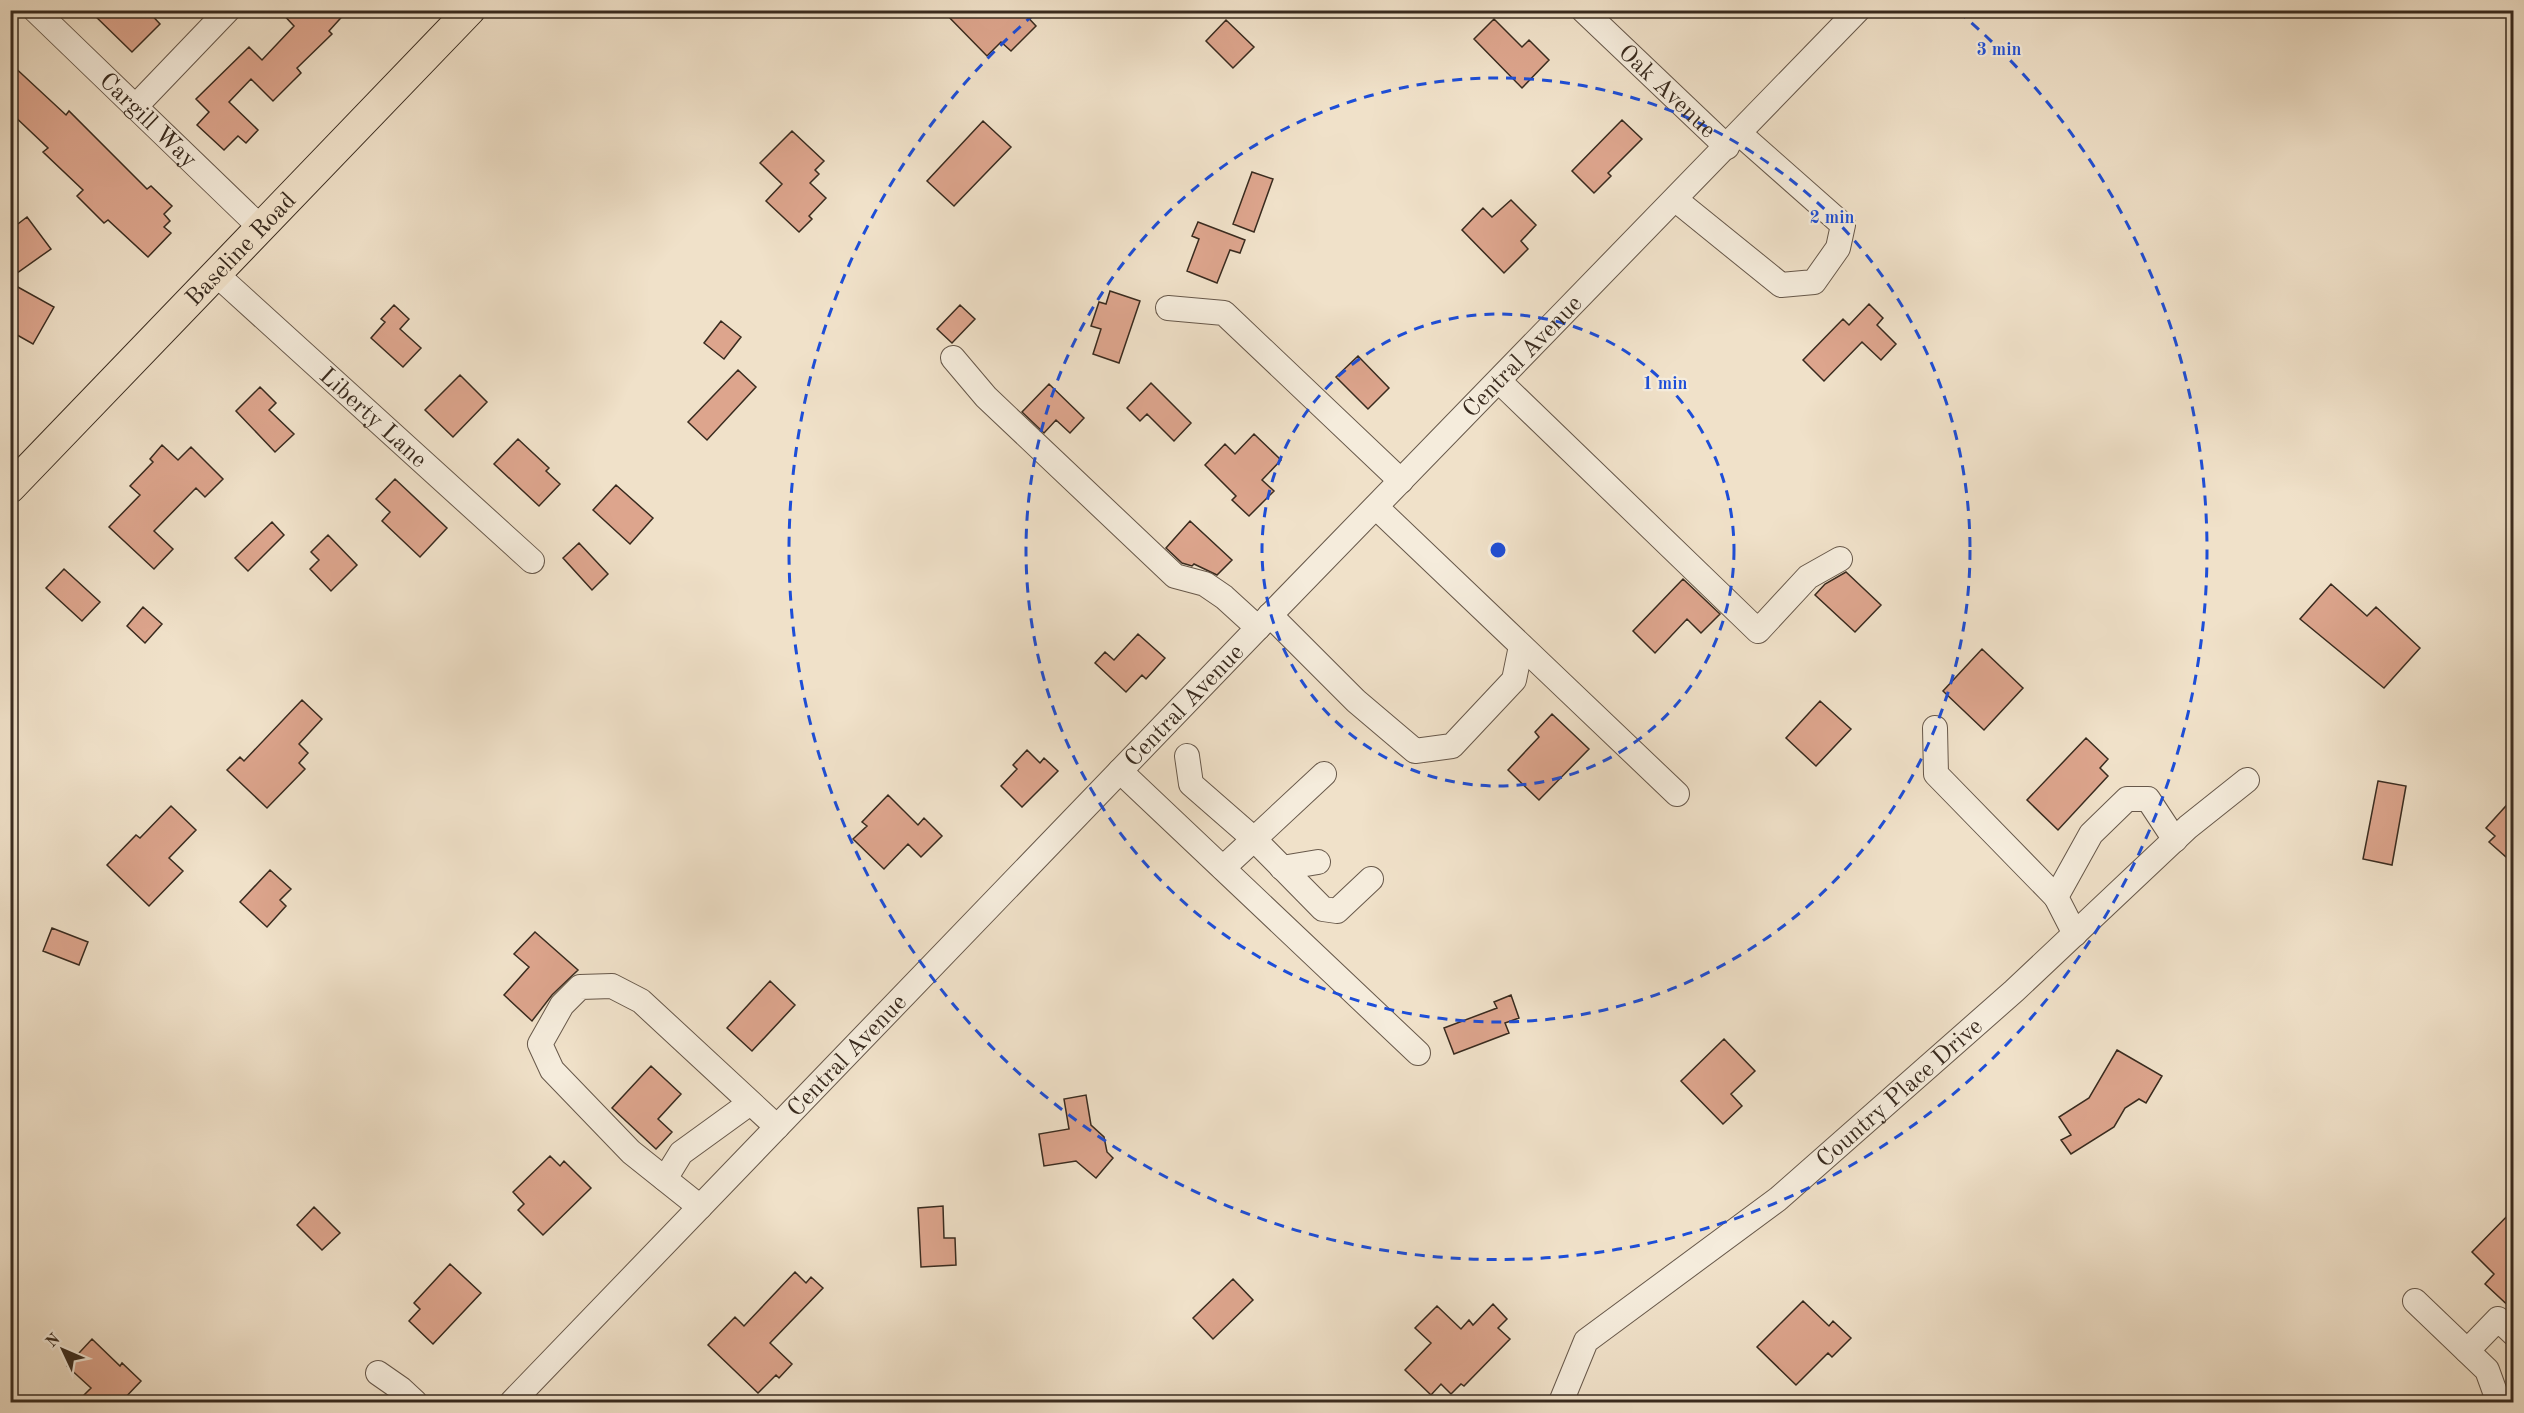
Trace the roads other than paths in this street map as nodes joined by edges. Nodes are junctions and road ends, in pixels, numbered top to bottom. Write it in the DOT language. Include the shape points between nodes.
graph roads {
  1 [pos="35,10"];
  2 [pos="228,10"];
  3 [pos="470,10"];
  4 [pos="1583,10"];
  5 [pos="1858,10"];
  6 [pos="135,107"];
  7 [pos="1733,141"];
  8 [pos="1676,200"];
  9 [pos="261,228"];
  10 [pos="216,274"];
  11 [pos="1168,308"];
  12 [pos="953,358"];
  13 [pos="1499,381"];
  14 [pos="1401,482"];
  15 [pos="10,488"];
  16 [pos="1376,507"];
  17 [pos="1840,559"];
  18 [pos="532,561"];
  19 [pos="1264,622"];
  20 [pos="1521,646"];
  21 [pos="1935,728"];
  22 [pos="1187,756"];
  23 [pos="1120,771"];
  24 [pos="1324,774"];
  25 [pos="2247,780"];
  26 [pos="1677,794"];
  27 [pos="1254,839"];
  28 [pos="2175,840"];
  29 [pos="1318,862"];
  30 [pos="1223,868"];
  31 [pos="1282,868"];
  32 [pos="1371,879"];
  33 [pos="2056,897"];
  34 [pos="2075,933"];
  35 [pos="1418,1053"];
  36 [pos="750,1103"];
  37 [pos="777,1127"];
  38 [pos="665,1179"];
  39 [pos="700,1207"];
  40 [pos="2415,1301"];
  41 [pos="2514,1334"];
  42 [pos="2467,1351"];
  43 [pos="378,1373"];
  44 [pos="2496,1399"];
  45 [pos="415,1402"];
  46 [pos="512,1402"];
  47 [pos="1561,1402"];
  1 -- 6 [label="street, Cargill Way"];
  2 -- 6 [label="street"];
  3 -- 9 [label="main road, Baseline Road"];
  4 -- 7 [label="street, Oak Avenue"];
  5 -- 7 [label="street, Central Avenue"];
  6 -- 9 [label="street, Cargill Way"];
  7 -- 8 [label="street, Central Avenue"];
  7 -- 8 [label="street, Oak Avenue" via="1843,225 1838,248 1814,282 1781,285"];
  8 -- 13 [label="street, Central Avenue"];
  9 -- 10 [label="main road, Baseline Road"];
  10 -- 15 [label="main road, Baseline Road"];
  10 -- 18 [label="street, Liberty Lane"];
  11 -- 14 [label="street" via="1224,313"];
  12 -- 19 [label="street" via="986,397 1175,576 1205,584"];
  13 -- 14 [label="street, Central Avenue"];
  13 -- 17 [label="street" via="1758,631 1808,577"];
  14 -- 16 [label="street, Central Avenue"];
  16 -- 19 [label="street, Central Avenue"];
  16 -- 20 [label="street"];
  19 -- 20 [label="street" via="1415,751 1452,746 1514,680"];
  19 -- 23 [label="street, Central Avenue"];
  20 -- 26 [label="street"];
  21 -- 33 [label="street" via="1936,774"];
  22 -- 27 [label="street" via="1191,784"];
  23 -- 30 [label="street"];
  23 -- 37 [label="street, Central Avenue"];
  24 -- 27 [label="street"];
  25 -- 28 [label="street, Country Place Drive"];
  27 -- 30 [label="street"];
  27 -- 31 [label="street"];
  28 -- 33 [label="street" via="2148,799 2127,798 2091,834"];
  28 -- 34 [label="street, Country Place Drive"];
  29 -- 31 [label="street"];
  30 -- 35 [label="street"];
  31 -- 32 [label="street" via="1323,909 1336,911"];
  33 -- 34 [label="street"];
  34 -- 47 [label="street, Country Place Drive" via="1778,1199 1586,1341"];
  36 -- 37 [label="street"];
  36 -- 38 [label="street" via="681,1153"];
  36 -- 38 [label="street" via="641,1001 612,986 580,987 562,1005 540,1044 552,1070 631,1152"];
  37 -- 39 [label="street, Central Avenue"];
  38 -- 39 [label="street"];
  39 -- 46 [label="street, Central Avenue"];
  40 -- 42 [label="street"];
  41 -- 42 [label="street" via="2498,1319"];
  42 -- 44 [label="street" via="2487,1370"];
  43 -- 45 [label="street"];
}
